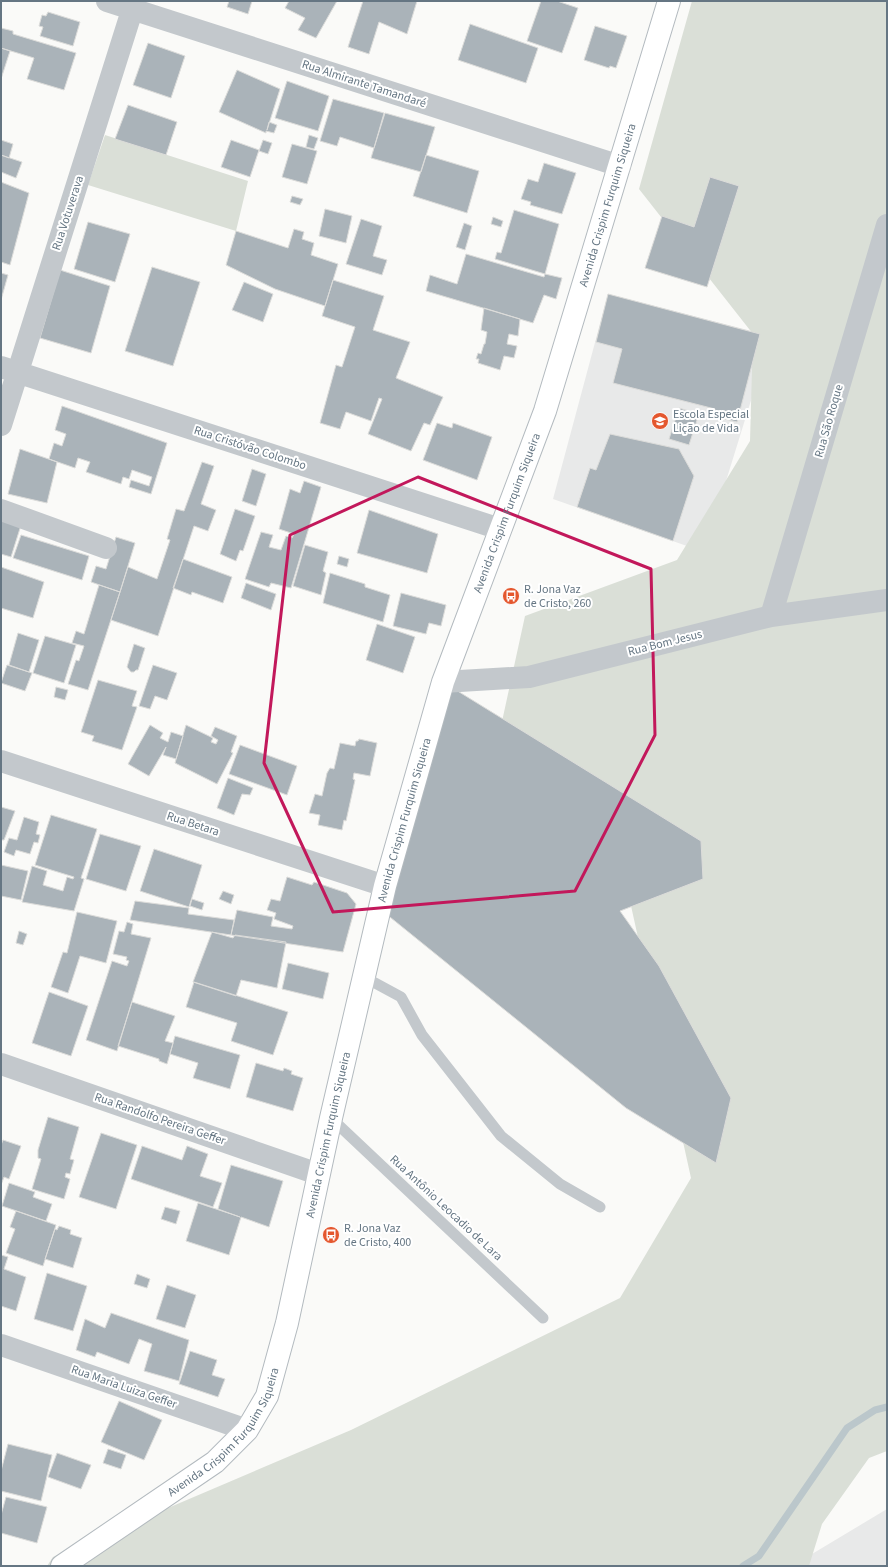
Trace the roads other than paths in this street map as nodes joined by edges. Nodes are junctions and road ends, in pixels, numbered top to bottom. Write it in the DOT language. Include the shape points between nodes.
graph roads {
  1 [pos="108,1"];
  2 [pos="669,1"];
  3 [pos="134,5"];
  4 [pos="620,166"];
  5 [pos="887,225"];
  6 [pos="9,370"];
  7 [pos="1,425"];
  8 [pos="1,510"];
  9 [pos="500,529"];
  10 [pos="106,548"];
  11 [pos="887,600"];
  12 [pos="771,616"];
  13 [pos="444,682"];
  14 [pos="1,761"];
  15 [pos="384,886"];
  16 [pos="364,977"];
  17 [pos="1,1064"];
  18 [pos="330,1118"];
  19 [pos="318,1174"];
  20 [pos="600,1206"];
  21 [pos="543,1318"];
  22 [pos="1,1345"];
  23 [pos="247,1430"];
  24 [pos="62,1566"];
  1 -- 3 [label="street, Rua Almirante Tamandaré"];
  2 -- 4 [label="main road, Avenida Crispim Furquim Siqueira"];
  3 -- 4 [label="street, Rua Almirante Tamandaré"];
  3 -- 6 [label="street, Rua Votuverava"];
  4 -- 9 [label="main road, Avenida Crispim Furquim Siqueira" via="545,411"];
  5 -- 12 [label="street, Rua São Roque"];
  6 -- 7 [label="street, Rua Votuverava"];
  6 -- 9 [label="street, Rua Cristóvão Colombo"];
  8 -- 10 [label="street"];
  9 -- 13 [label="main road, Avenida Crispim Furquim Siqueira"];
  11 -- 12 [label="street, Rua Bom Jesus"];
  12 -- 13 [label="street, Rua Bom Jesus" via="529,677"];
  13 -- 15 [label="main road, Avenida Crispim Furquim Siqueira"];
  14 -- 15 [label="street, Rua Betara"];
  15 -- 16 [label="main road, Avenida Crispim Furquim Siqueira"];
  16 -- 18 [label="main road, Avenida Crispim Furquim Siqueira"];
  16 -- 20 [label="lane" via="401,997 422,1036 501,1136 560,1184"];
  17 -- 19 [label="street, Rua Randolfo Pereira Geffer"];
  18 -- 19 [label="main road, Avenida Crispim Furquim Siqueira"];
  18 -- 21 [label="lane, Rua Antônio Leocadio de Lara"];
  19 -- 23 [label="main road, Avenida Crispim Furquim Siqueira" via="287,1323 267,1396"];
  22 -- 23 [label="street, Rua Maria Luiza Geffer"];
  23 -- 24 [label="main road, Avenida Crispim Furquim Siqueira" via="215,1462"];
}
